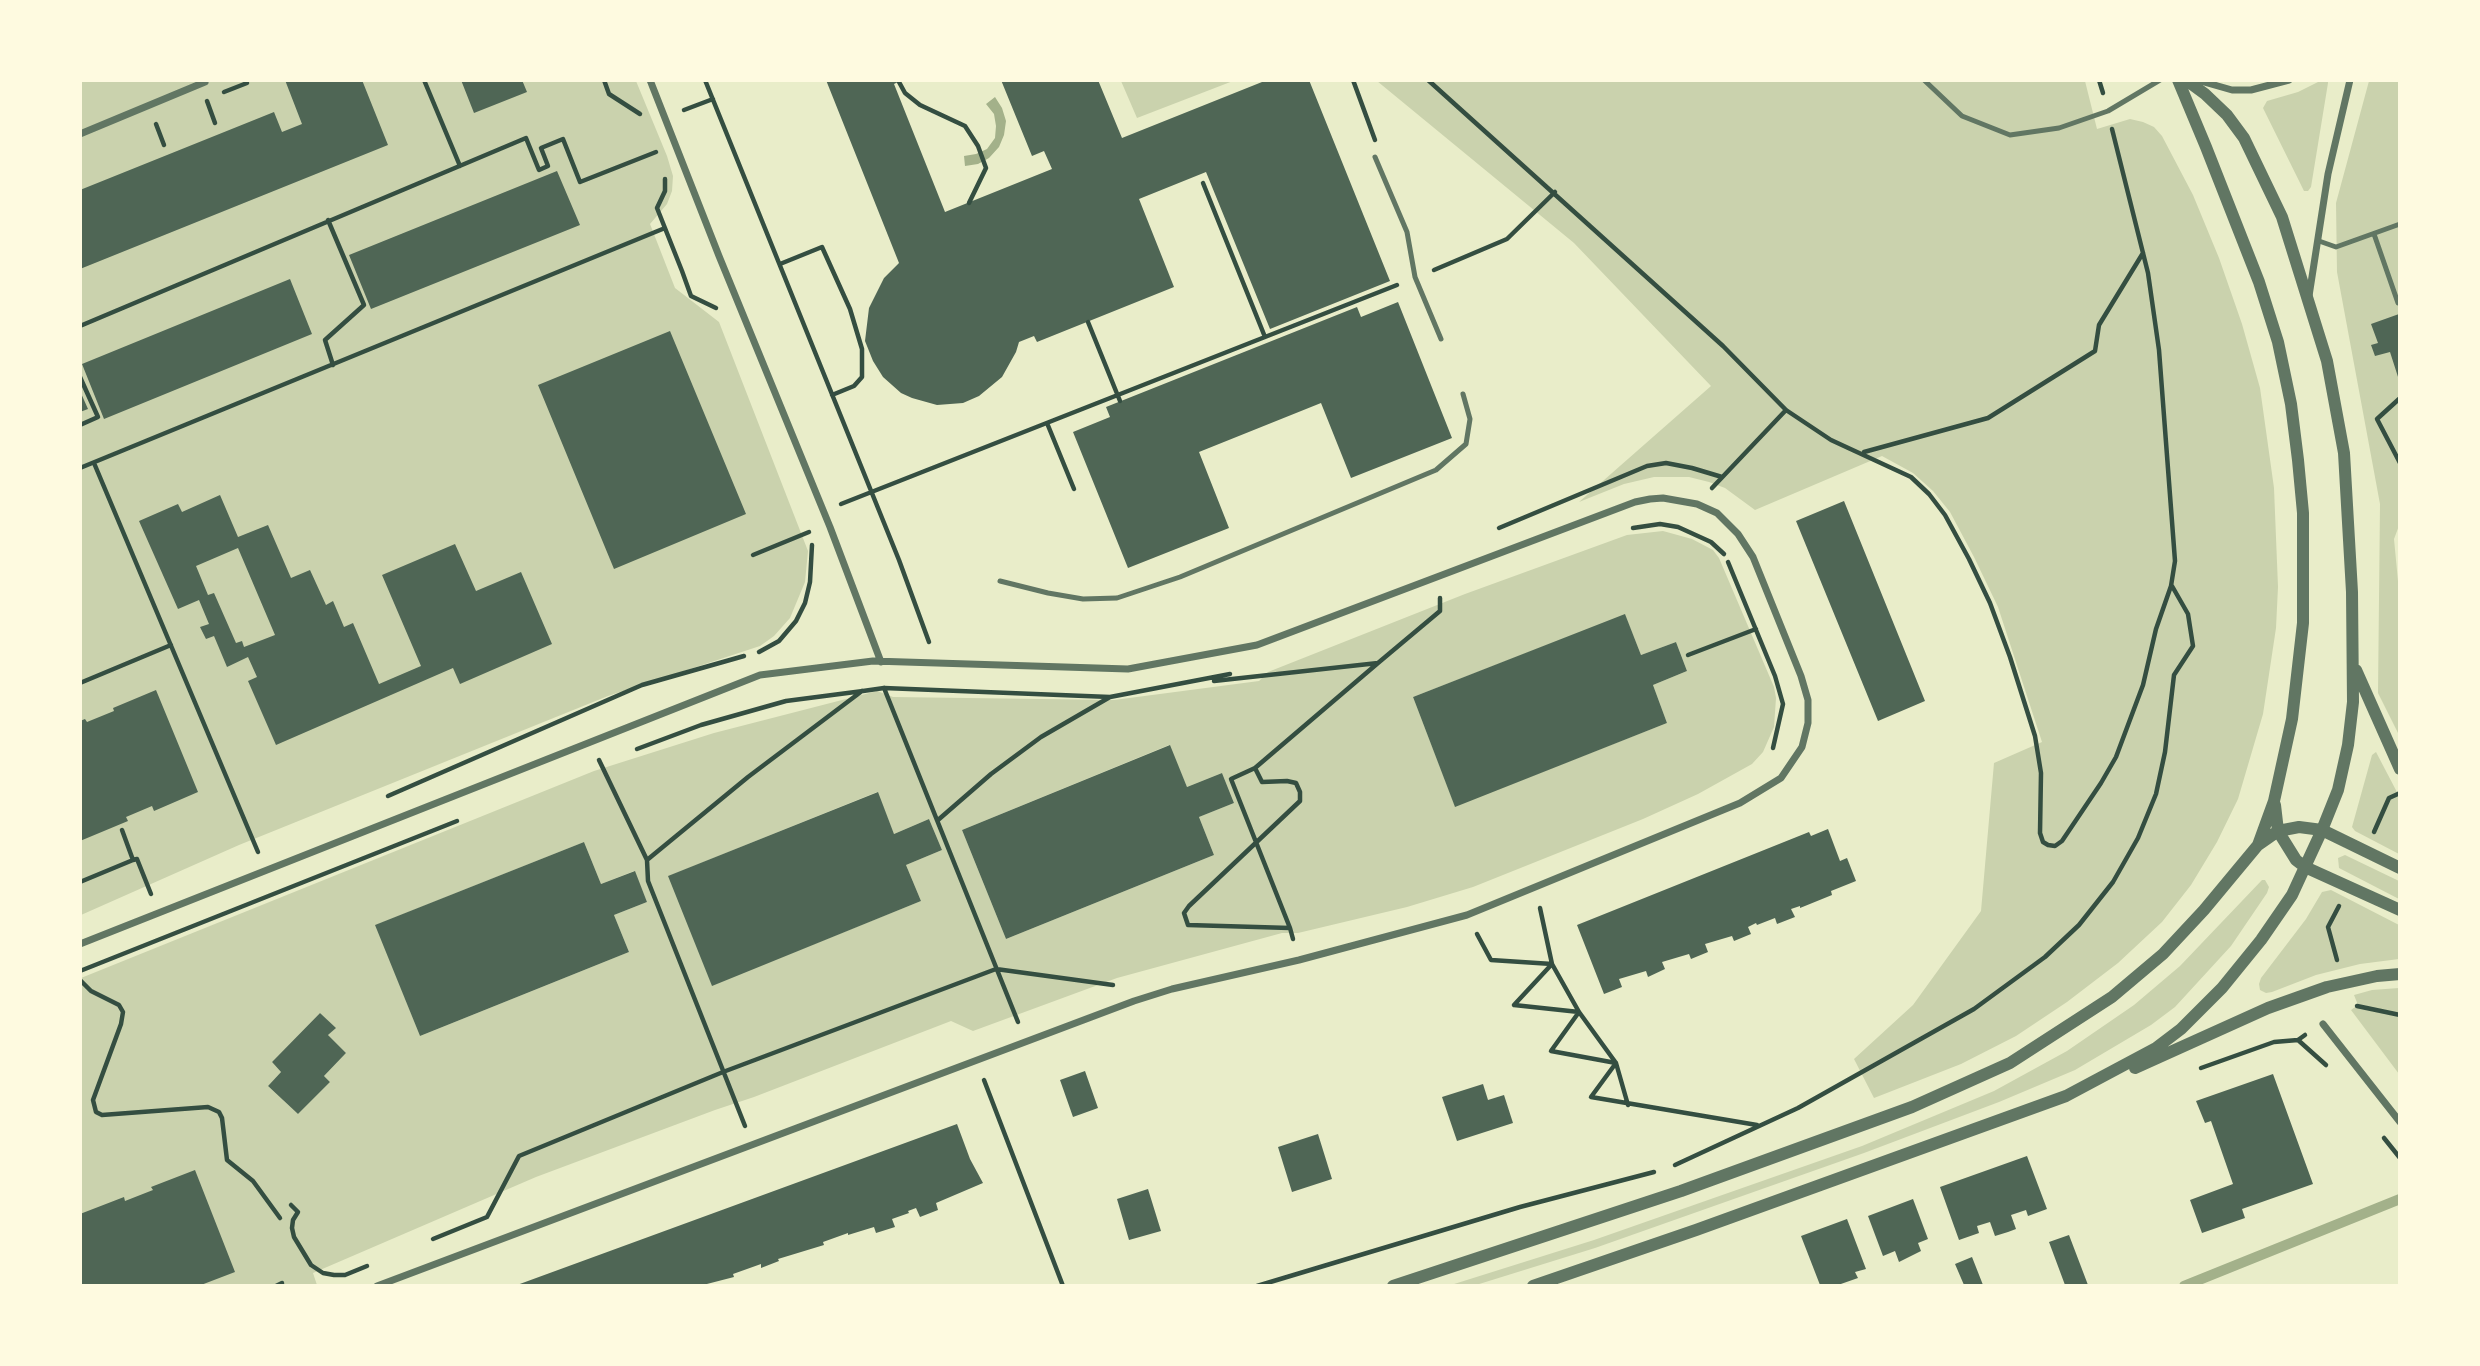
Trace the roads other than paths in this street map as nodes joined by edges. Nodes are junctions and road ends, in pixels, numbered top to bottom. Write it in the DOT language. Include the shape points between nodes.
graph roads {
  1 [pos="650,80"];
  2 [pos="1924,80"];
  3 [pos="2160,80"];
  4 [pos="2178,80"];
  5 [pos="2186,80"];
  6 [pos="2197,80"];
  7 [pos="2289,80"];
  8 [pos="2350,80"];
  9 [pos="205,82"];
  10 [pos="80,134"];
  11 [pos="1376,157"];
  12 [pos="2399,224"];
  13 [pos="2374,234"];
  14 [pos="2319,241"];
  15 [pos="2309,296"];
  16 [pos="2398,303"];
  17 [pos="1441,339"];
  18 [pos="1463,394"];
  19 [pos="1000,581"];
  20 [pos="881,662"];
  21 [pos="2352,662"];
  22 [pos="2399,769"];
  23 [pos="2274,801"];
  24 [pos="2278,831"];
  25 [pos="2322,831"];
  26 [pos="2258,845"];
  27 [pos="2305,867"];
  28 [pos="2399,868"];
  29 [pos="2399,910"];
  30 [pos="80,944"];
  31 [pos="2399,974"];
  32 [pos="2323,1024"];
  33 [pos="2066,1096"];
  34 [pos="2399,1122"];
  35 [pos="377,1286"];
  36 [pos="1393,1286"];
  37 [pos="1533,1286"];
  1 -- 20 [label="street"];
  2 -- 3 [label="lane" via="1962,116 2010,135 2059,128 2108,111"];
  4 -- 23 [label="street" via="2263,294 2281,354 2298,460 2303,623 2292,719"];
  5 -- 15 [label="street" via="2227,115 2244,138 2282,217"];
  6 -- 7 [label="street" via="2232,90"];
  8 -- 14 [label="street" via="2328,174"];
  9 -- 10 [label="street"];
  11 -- 17 [label="lane" via="1406,232 1415,277"];
  12 -- 13 [label="lane"];
  13 -- 14 [label="lane" via="2336,247"];
  13 -- 16 [label="lane"];
  14 -- 15 [label="street"];
  15 -- 21 [label="street" via="2344,453"];
  18 -- 19 [label="lane" via="1470,419 1466,444 1436,470 1180,577 1117,598 1083,599"];
  20 -- 30 [label="street" via="761,675"];
  20 -- 35 [label="street" via="1128,669 1257,645 1635,502 1663,498 1717,513 1753,557 1801,676 1808,723 1802,747 1781,778 1740,803 1467,915 1172,989"];
  21 -- 22 [label="street"];
  21 -- 25 [label="street" via="2348,745"];
  23 -- 24 [label="street"];
  23 -- 26 [label="street"];
  24 -- 25 [label="street" via="2299,827"];
  24 -- 26 [label="street"];
  24 -- 27 [label="street" via="2289,852"];
  25 -- 27 [label="street"];
  25 -- 28 [label="street"];
  26 -- 36 [label="street" via="2163,954 2112,997 2010,1063 1912,1107 1681,1191"];
  27 -- 29 [label="street"];
  27 -- 33 [label="street" via="2261,940 2222,988 2156,1048"];
  31 -- 33 [label="street" via="2343,984 2269,1008"];
  32 -- 34 [label="street"];
  33 -- 37 [label="street"];
}
